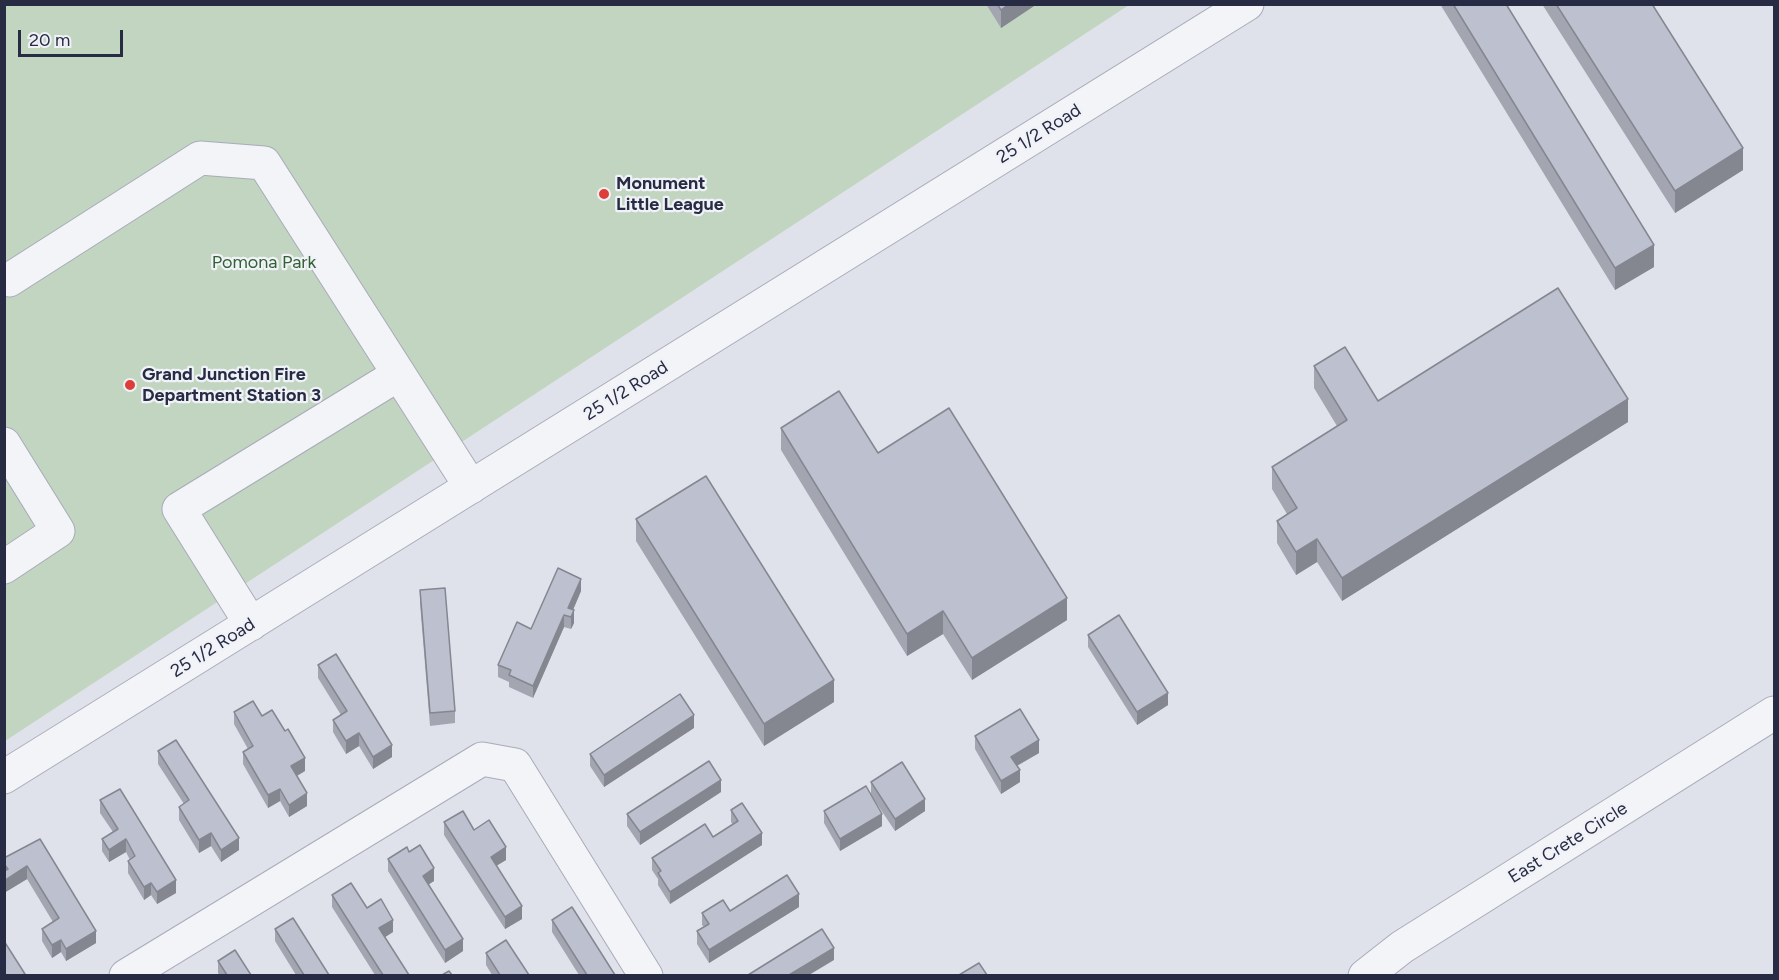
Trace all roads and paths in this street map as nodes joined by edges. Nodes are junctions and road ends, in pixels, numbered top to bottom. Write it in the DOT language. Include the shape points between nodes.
graph roads {
  1 [pos="1247,4"];
  2 [pos="9,280"];
  3 [pos="399,374"];
  4 [pos="4,444"];
  5 [pos="471,487"];
  6 [pos="4,567"];
  7 [pos="251,624"];
  8 [pos="1774,713"];
  9 [pos="4,777"];
  10 [pos="126,975"];
  11 [pos="646,975"];
  12 [pos="1365,975"];
  1 -- 5 [label="street, 25 1/2 Road"];
  2 -- 3 [label="street" via="200,158 264,163"];
  3 -- 5 [label="street"];
  3 -- 7 [label="street" via="179,509"];
  4 -- 6 [label="street" via="58,531"];
  5 -- 7 [label="street, 25 1/2 Road"];
  7 -- 9 [label="street, 25 1/2 Road"];
  8 -- 12 [label="street, East Crete Circle" via="1402,947"];
  10 -- 11 [label="street" via="482,759 515,765"];
}
